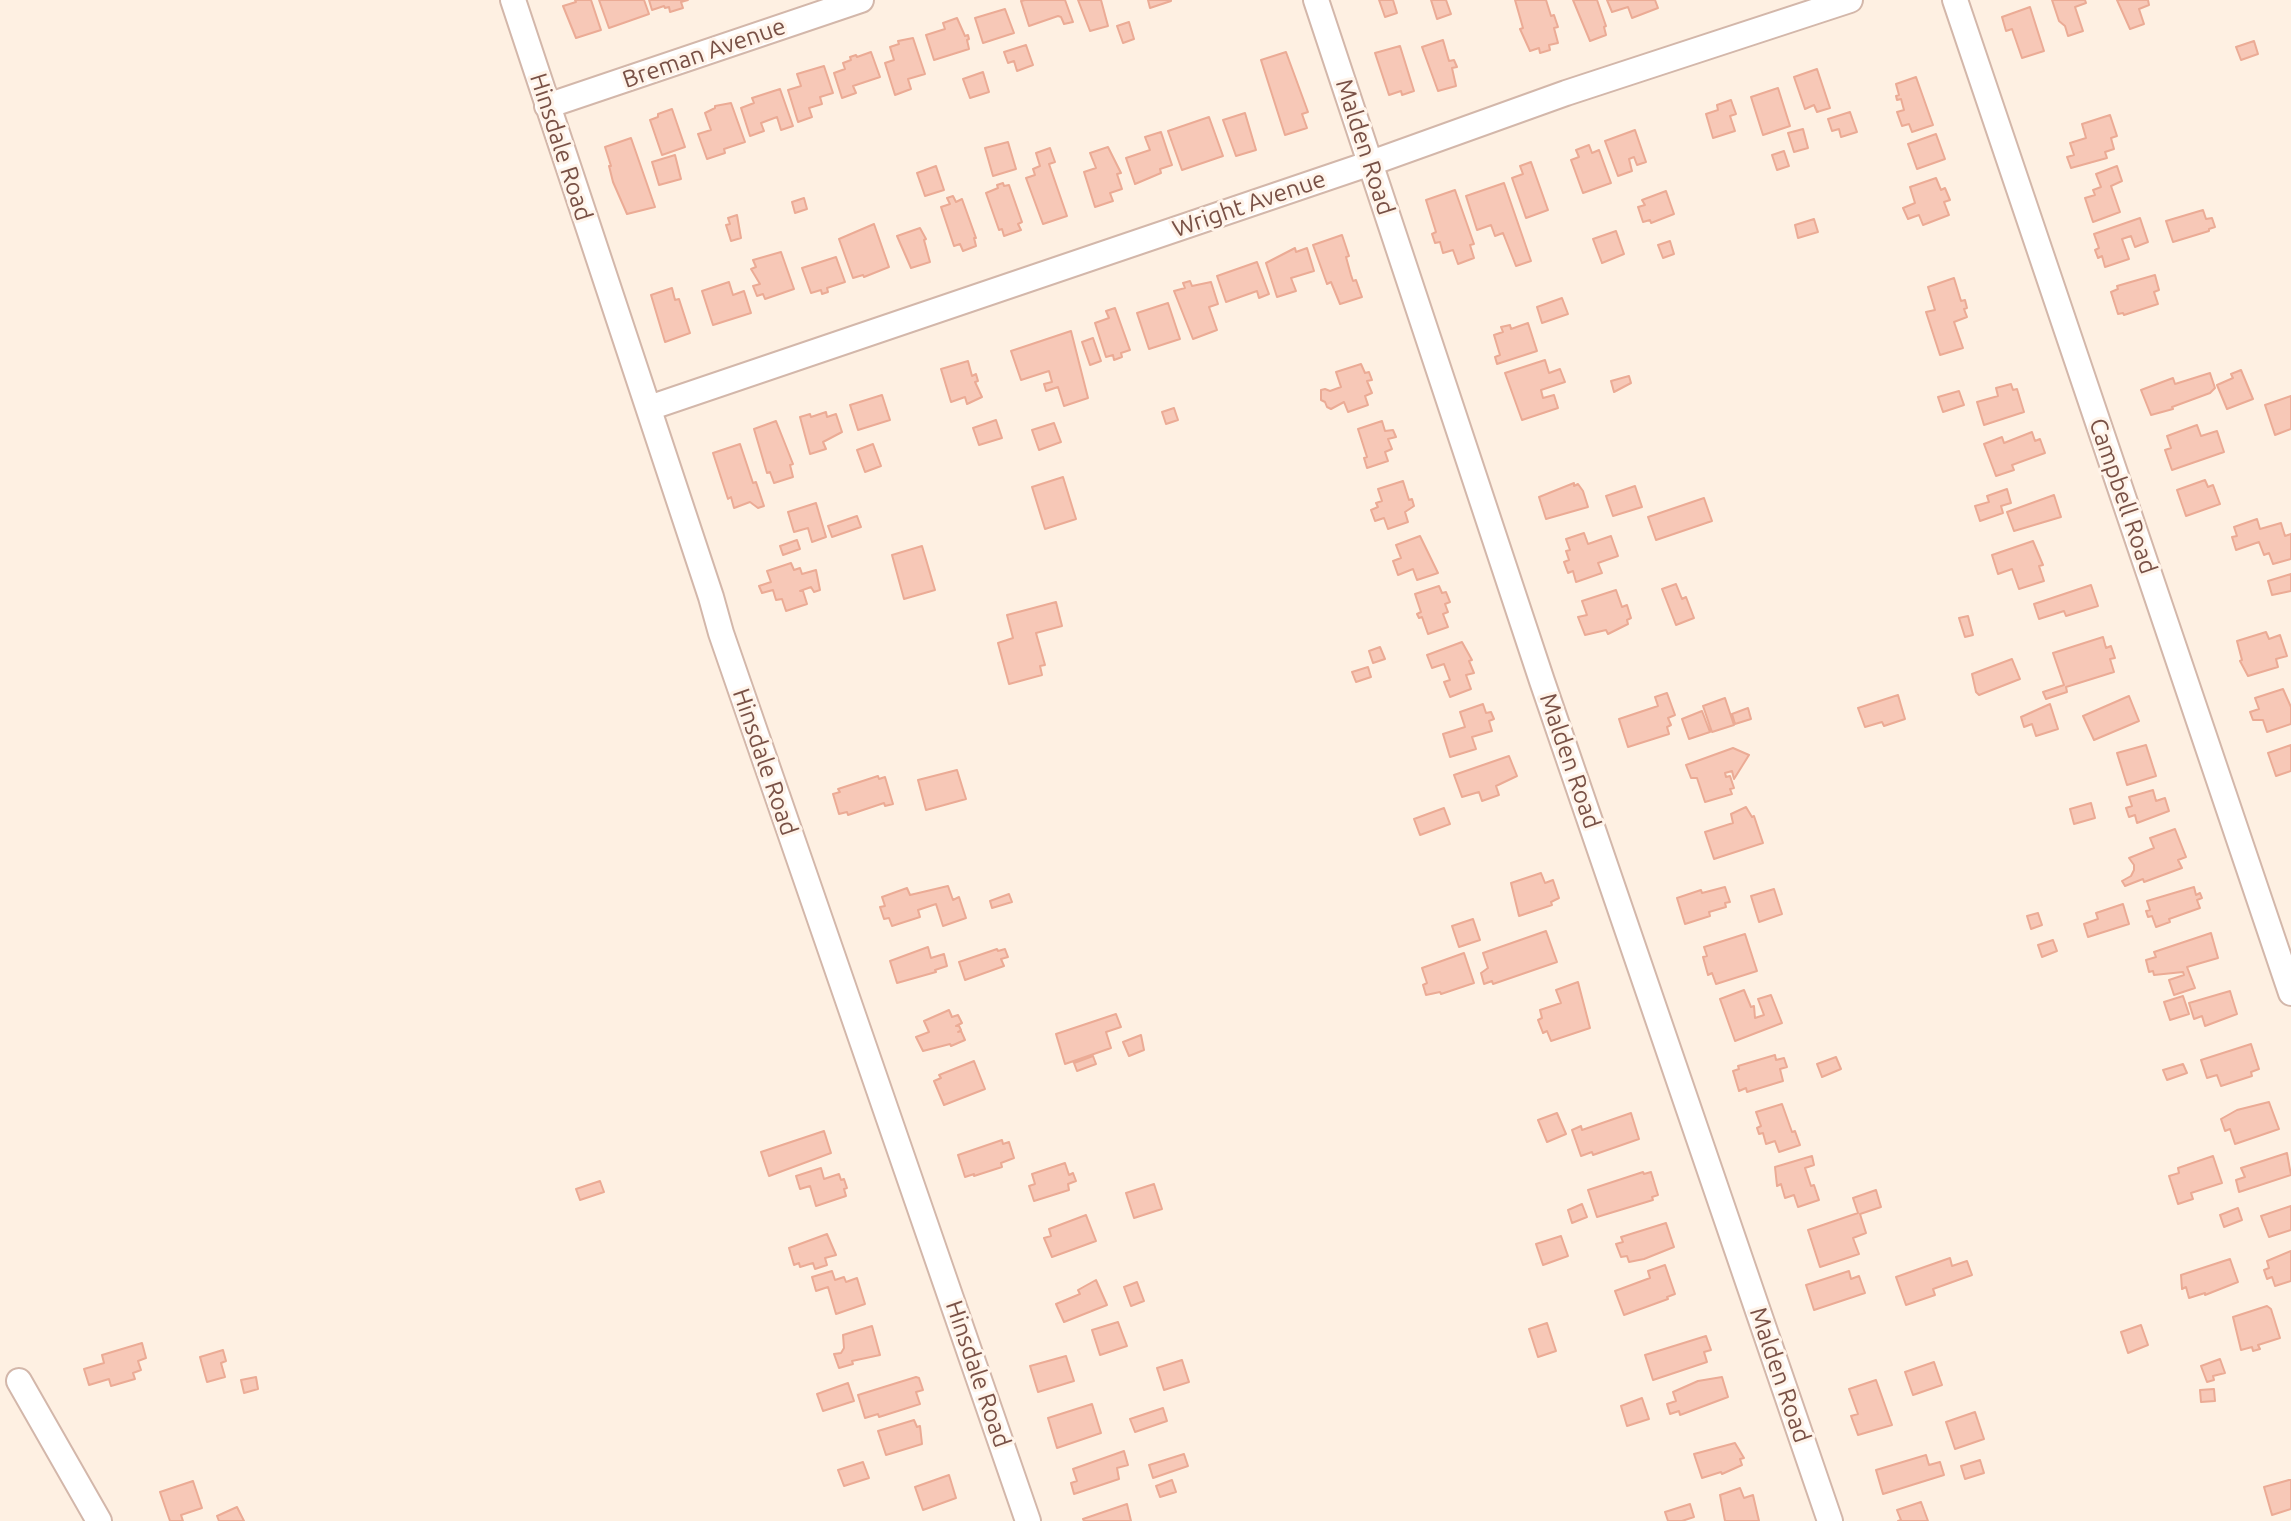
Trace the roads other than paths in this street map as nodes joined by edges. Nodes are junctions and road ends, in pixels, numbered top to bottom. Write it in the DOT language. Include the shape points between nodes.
graph roads {
  1 [pos="513,0"];
  2 [pos="861,0"];
  3 [pos="1316,0"];
  4 [pos="1850,0"];
  5 [pos="1955,0"];
  6 [pos="547,106"];
  7 [pos="1371,163"];
  8 [pos="649,408"];
  9 [pos="2291,993"];
  10 [pos="19,1381"];
  11 [pos="99,1521"];
  12 [pos="1028,1521"];
  13 [pos="1830,1521"];
  1 -- 6 [label="street, Hinsdale Road"];
  2 -- 6 [label="street, Breman Avenue"];
  3 -- 7 [label="street, Malden Road"];
  4 -- 7 [label="street, Wright Avenue"];
  5 -- 9 [label="street, Campbell Road"];
  6 -- 8 [label="street, Hinsdale Road"];
  7 -- 8 [label="street, Wright Avenue"];
  7 -- 13 [label="street, Malden Road"];
  8 -- 12 [label="street, Hinsdale Road" via="721,633"];
  10 -- 11 [label="street"];
}
